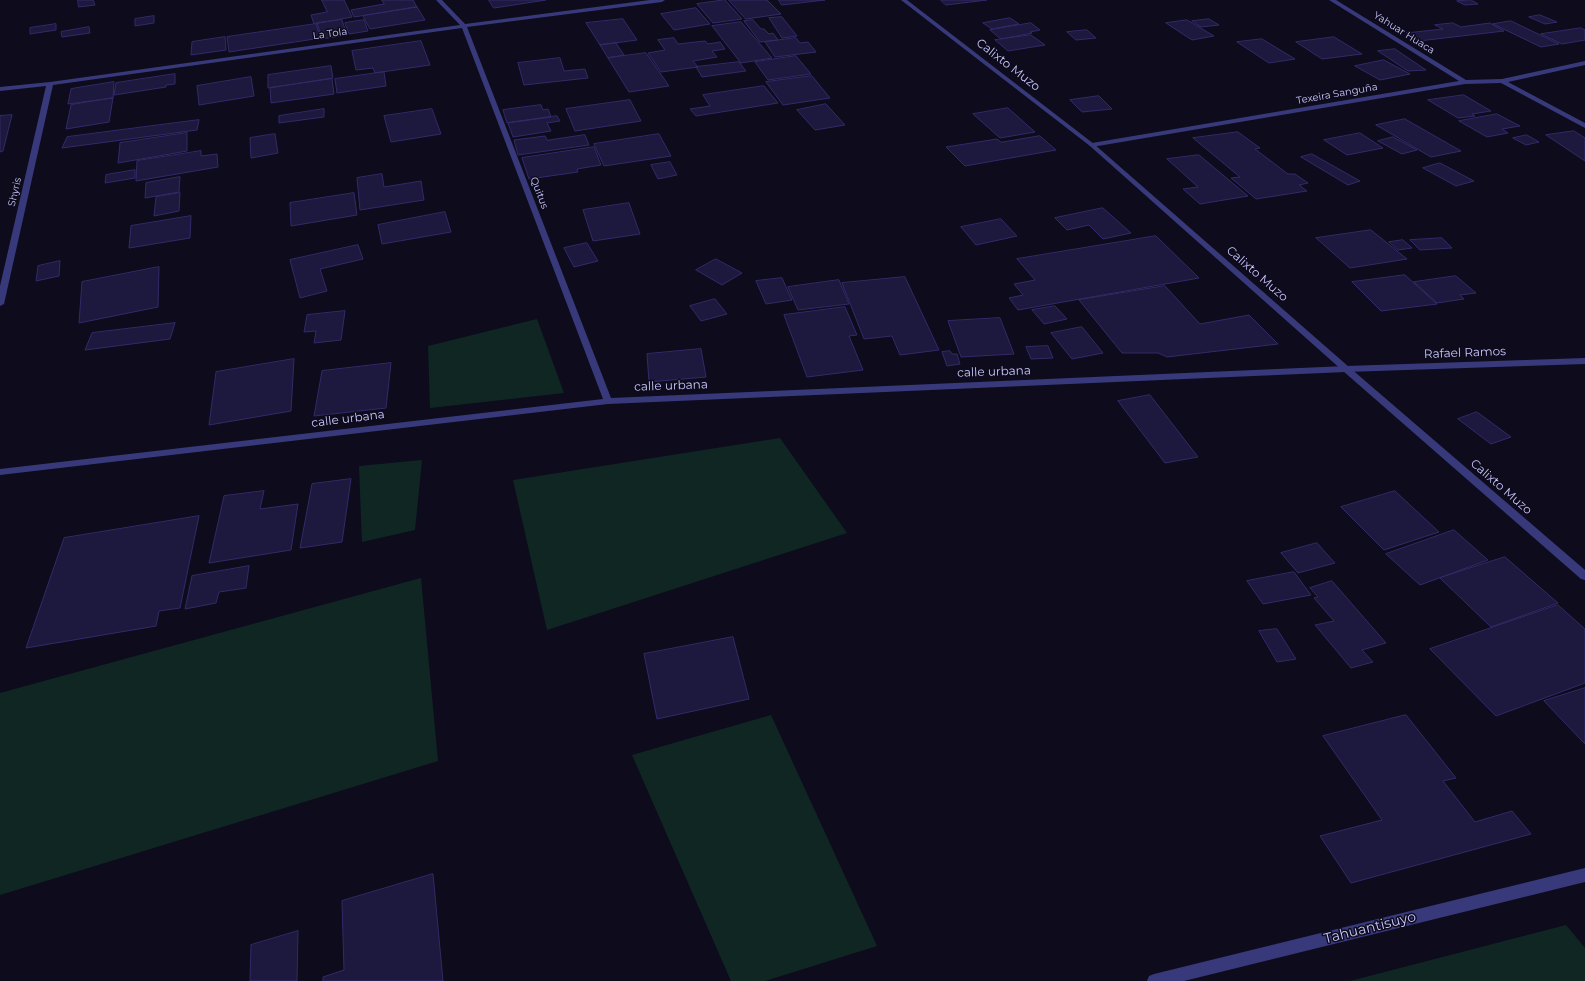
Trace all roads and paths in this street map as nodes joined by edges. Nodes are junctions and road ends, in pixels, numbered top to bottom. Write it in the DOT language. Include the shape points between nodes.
graph roads {
  1 [pos="439,0"];
  2 [pos="662,0"];
  3 [pos="904,0"];
  4 [pos="1332,0"];
  5 [pos="464,26"];
  6 [pos="1585,63"];
  7 [pos="1502,81"];
  8 [pos="1465,82"];
  9 [pos="50,84"];
  10 [pos="0,89"];
  11 [pos="1585,126"];
  12 [pos="1092,145"];
  13 [pos="0,304"];
  14 [pos="1585,361"];
  15 [pos="1346,369"];
  16 [pos="608,401"];
  17 [pos="0,472"];
  18 [pos="1585,576"];
  19 [pos="1585,875"];
  20 [pos="1154,981"];
  1 -- 5 [label="street, Quitus"];
  2 -- 5 [label="street, La Tola"];
  3 -- 12 [label="street, Calixto Muzo"];
  4 -- 8 [label="street, Yahuar Huaca"];
  5 -- 9 [label="street, La Tola"];
  5 -- 16 [label="street, Quitus"];
  6 -- 7 [label="street, Texeira Sanguña"];
  7 -- 8 [label="street, Texeira Sanguña"];
  7 -- 11 [label="street"];
  8 -- 12 [label="street, Texeira Sanguña"];
  9 -- 10 [label="street, La Tola"];
  9 -- 13 [label="street, Shyris"];
  12 -- 15 [label="street, Calixto Muzo"];
  14 -- 15 [label="street, Rafael Ramos"];
  15 -- 16 [label="street, calle urbana"];
  15 -- 18 [label="street, Calixto Muzo"];
  16 -- 17 [label="street, calle urbana"];
  19 -- 20 [label="street, Tahuantisuyo"];
}
